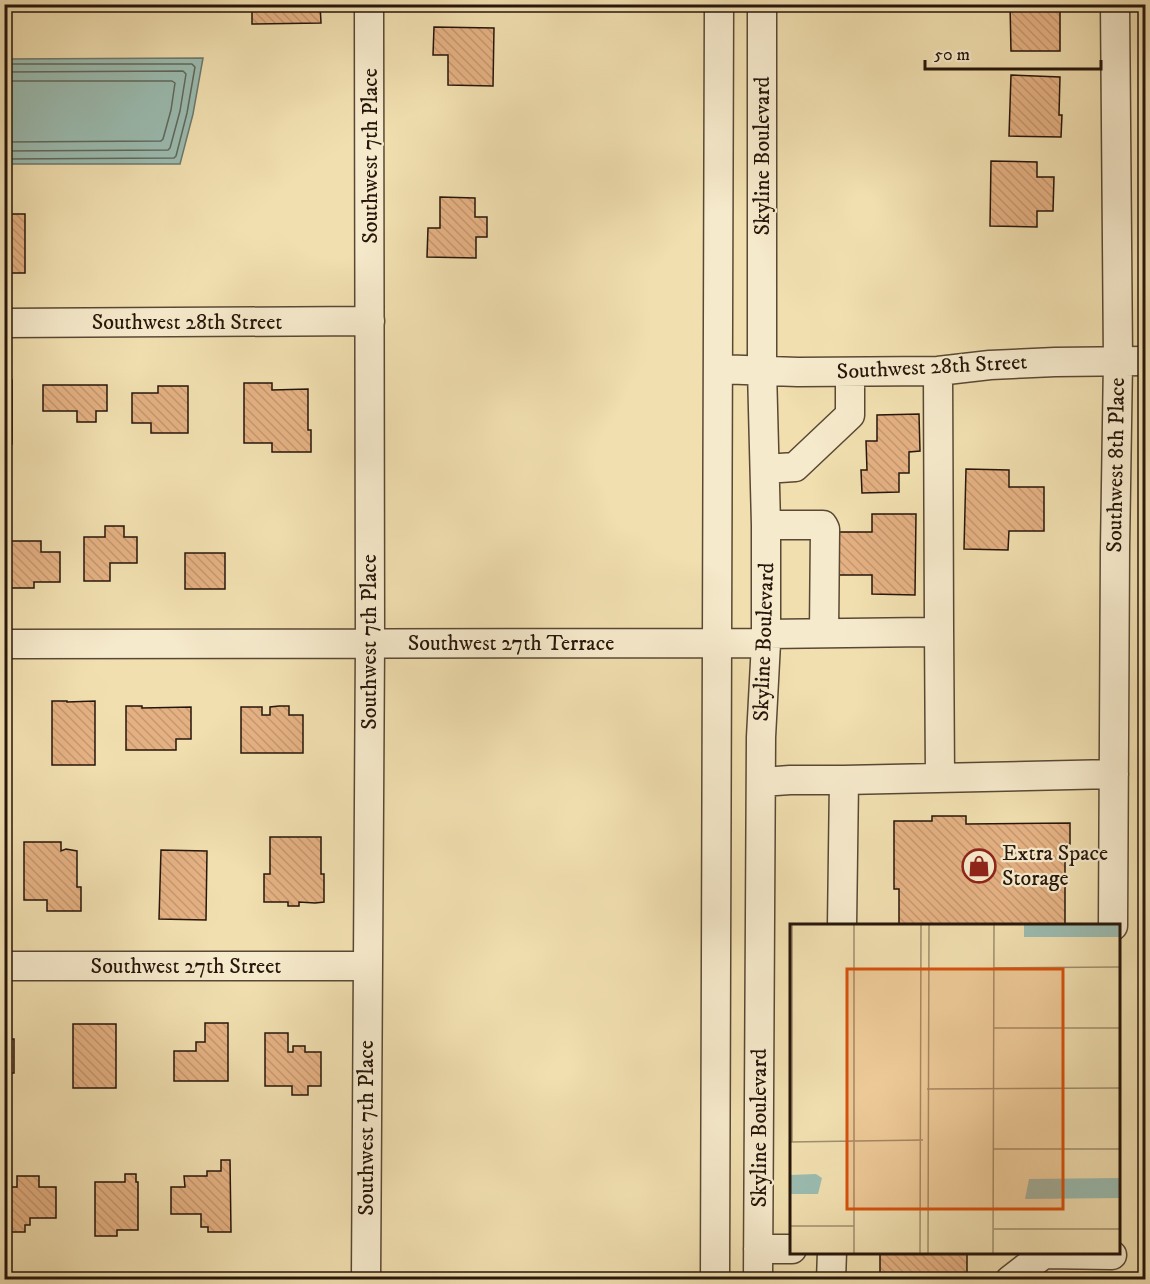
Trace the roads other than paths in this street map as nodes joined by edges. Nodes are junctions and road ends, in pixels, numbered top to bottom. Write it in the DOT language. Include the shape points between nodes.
graph roads {
  1 [pos="369,4"];
  2 [pos="719,4"];
  3 [pos="762,4"];
  4 [pos="1116,4"];
  5 [pos="370,321"];
  6 [pos="4,323"];
  7 [pos="1118,361"];
  8 [pos="1146,361"];
  9 [pos="718,369"];
  10 [pos="762,370"];
  11 [pos="938,371"];
  12 [pos="850,372"];
  13 [pos="765,469"];
  14 [pos="766,525"];
  15 [pos="926,630"];
  16 [pos="829,633"];
  17 [pos="766,638"];
  18 [pos="370,643"];
  19 [pos="717,643"];
  20 [pos="4,644"];
  21 [pos="1114,774"];
  22 [pos="940,778"];
  23 [pos="844,780"];
  24 [pos="761,782"];
  25 [pos="842,924"];
  26 [pos="1113,924"];
  27 [pos="4,966"];
  28 [pos="368,966"];
  29 [pos="758,1249"];
  30 [pos="790,1249"];
  31 [pos="832,1254"];
  32 [pos="1044,1254"];
  33 [pos="1062,1254"];
  34 [pos="1112,1262"];
  35 [pos="366,1280"];
  36 [pos="715,1280"];
  37 [pos="758,1280"];
  38 [pos="831,1280"];
  39 [pos="1010,1280"];
  1 -- 5 [label="street, Southwest 7th Place"];
  2 -- 9 [label="street, Skyline Boulevard"];
  3 -- 10 [label="street, Skyline Boulevard"];
  4 -- 7 [label="street, Southwest 8th Place"];
  5 -- 6 [label="street, Southwest 28th Street"];
  5 -- 18 [label="street, Southwest 7th Place"];
  7 -- 8 [label="street, Southwest 28th Street"];
  7 -- 11 [label="street, Southwest 28th Street" via="990,365"];
  7 -- 21 [label="street, Southwest 8th Place"];
  9 -- 10 [label="street, Southwest 28th Street"];
  9 -- 19 [label="street, Skyline Boulevard"];
  10 -- 12 [label="street, Southwest 28th Street"];
  10 -- 13 [label="street, Skyline Boulevard"];
  11 -- 12 [label="street, Southwest 28th Street"];
  11 -- 15 [label="street"];
  12 -- 13 [label="street" via="850,414 795,467"];
  13 -- 14 [label="street, Skyline Boulevard"];
  14 -- 16 [label="street" via="823,525"];
  14 -- 17 [label="street, Skyline Boulevard"];
  15 -- 16 [label="street, Southwest 27th Terrace"];
  15 -- 22 [label="street"];
  16 -- 17 [label="street, Southwest 27th Terrace"];
  17 -- 19 [label="street, Southwest 27th Terrace"];
  17 -- 24 [label="street, Skyline Boulevard"];
  18 -- 19 [label="street, Southwest 27th Terrace"];
  18 -- 20 [label="street, Southwest 27th Terrace"];
  18 -- 28 [label="street, Southwest 7th Place"];
  19 -- 36 [label="street, Skyline Boulevard"];
  21 -- 22 [label="street"];
  21 -- 26 [label="street, Southwest 8th Place"];
  22 -- 23 [label="street"];
  23 -- 24 [label="street"];
  23 -- 25 [label="street"];
  24 -- 29 [label="street, Skyline Boulevard"];
  27 -- 28 [label="street, Southwest 27th Street"];
  28 -- 35 [label="street, Southwest 7th Place"];
  29 -- 30 [label="street"];
  29 -- 37 [label="street, Skyline Boulevard"];
  31 -- 38 [label="street"];
  32 -- 39 [label="street"];
  33 -- 34 [label="street"];
}
